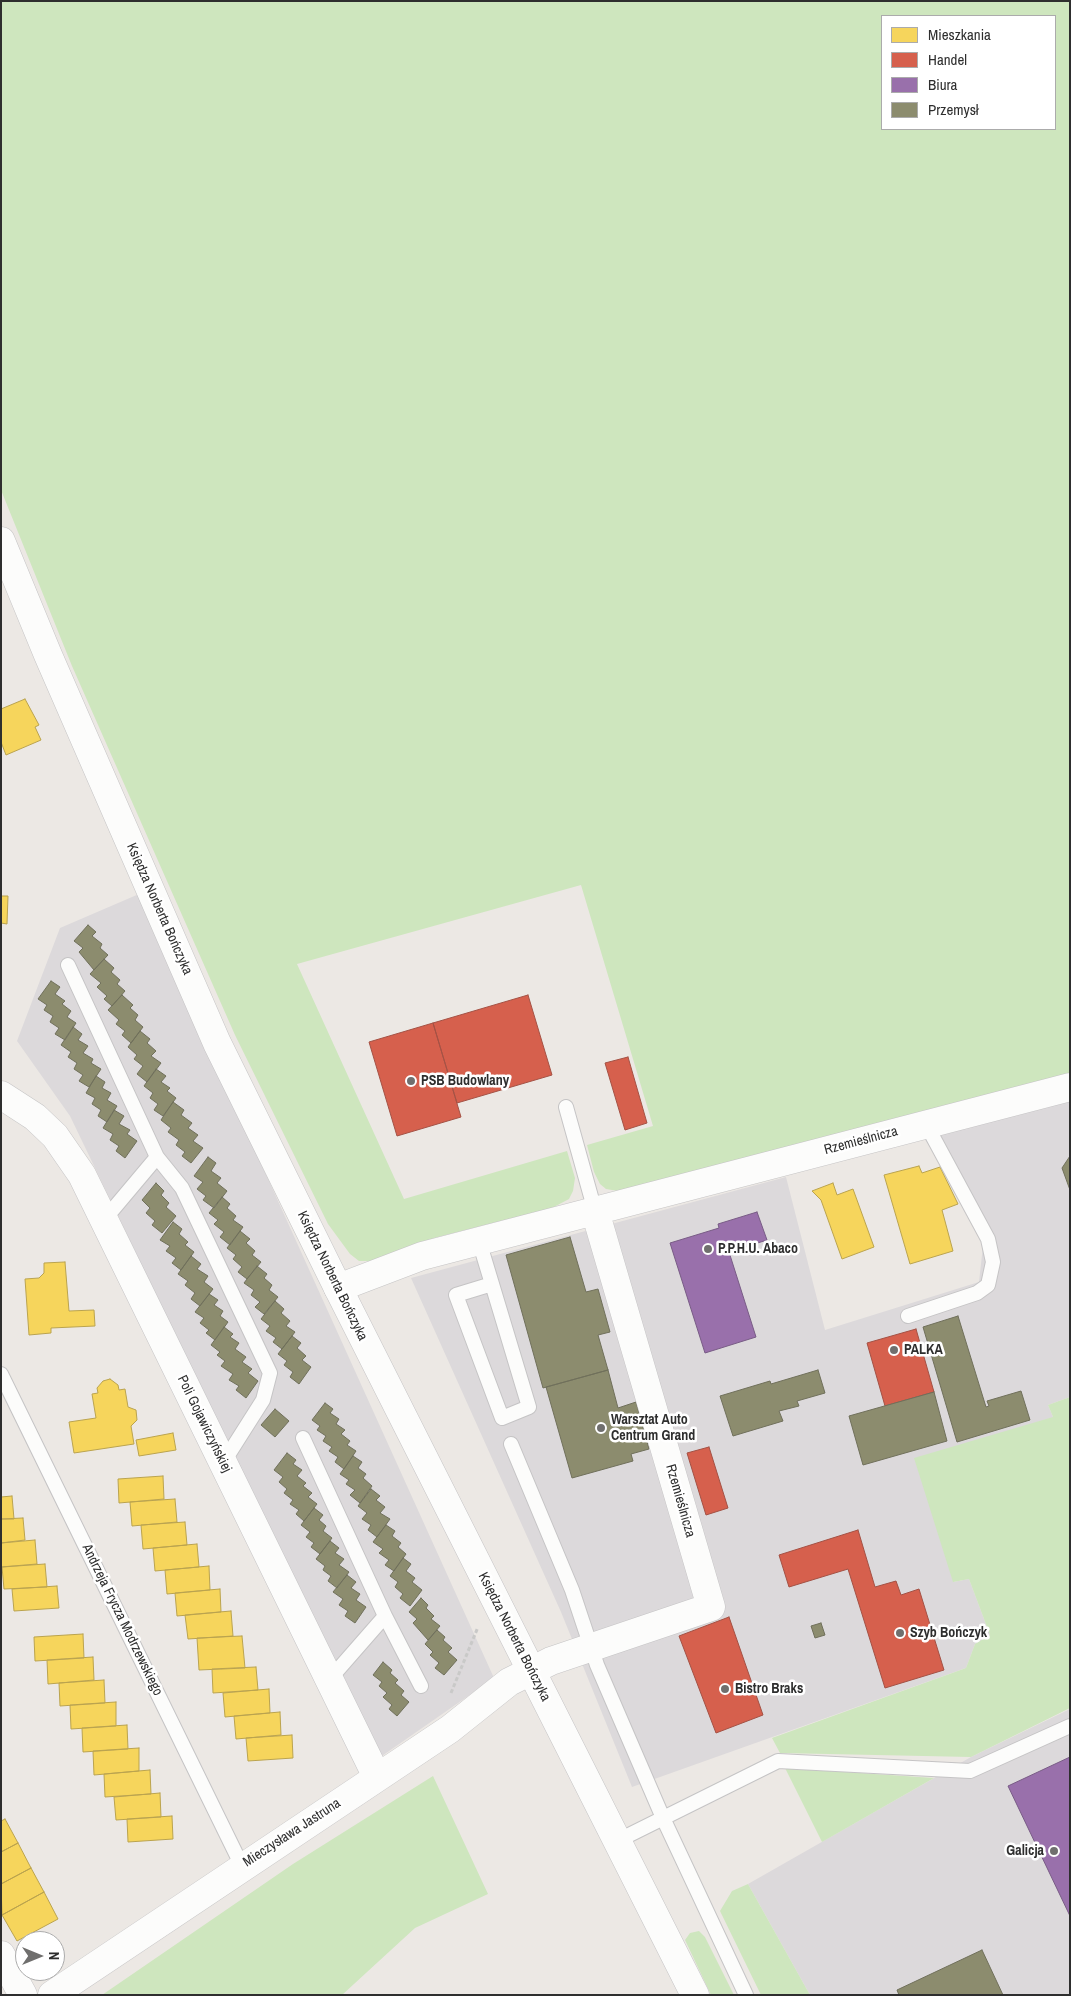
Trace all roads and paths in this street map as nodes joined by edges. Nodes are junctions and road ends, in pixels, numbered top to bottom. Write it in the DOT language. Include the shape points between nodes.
graph roads {
  1 [pos="1,541"];
  2 [pos="68,965"];
  3 [pos="1070,1087"];
  4 [pos="1,1095"];
  5 [pos="566,1107"];
  6 [pos="926,1124"];
  7 [pos="157,1157"];
  8 [pos="595,1211"];
  9 [pos="104,1220"];
  10 [pos="479,1241"];
  11 [pos="492,1284"];
  12 [pos="338,1288"];
  13 [pos="908,1316"];
  14 [pos="1,1374"];
  15 [pos="303,1438"];
  16 [pos="511,1444"];
  17 [pos="223,1463"];
  18 [pos="385,1616"];
  19 [pos="590,1648"];
  20 [pos="530,1670"];
  21 [pos="329,1680"];
  22 [pos="421,1686"];
  23 [pos="1070,1726"];
  24 [pos="377,1777"];
  25 [pos="663,1818"];
  26 [pos="617,1841"];
  27 [pos="242,1866"];
  28 [pos="1,1955"];
  29 [pos="23,1995"];
  30 [pos="52,1995"];
  31 [pos="695,1995"];
  32 [pos="746,1995"];
  1 -- 12 [label="street, Księdza Norberta Bończyka" via="217,1043"];
  2 -- 7 [label="lane"];
  3 -- 6 [label="street, Rzemieślnicza"];
  4 -- 9 [label="street, Poli Gojawiczyńskiej" via="35,1117 55,1136 82,1175"];
  5 -- 8 [label="lane"];
  6 -- 8 [label="street, Rzemieślnicza"];
  6 -- 13 [label="lane" via="988,1239 993,1262 988,1285 977,1293"];
  7 -- 9 [label="lane"];
  7 -- 17 [label="lane" via="182,1188 270,1373 263,1400"];
  8 -- 10 [label="street, Rzemieślnicza"];
  8 -- 19 [label="street, Rzemieślnicza" via="711,1607"];
  9 -- 17 [label="street, Poli Gojawiczyńskiej"];
  10 -- 11 [label="lane"];
  10 -- 12 [label="street, Rzemieślnicza" via="422,1256"];
  11 -- 11 [label="lane" via="529,1407 502,1418 456,1295"];
  12 -- 20 [label="street, Księdza Norberta Bończyka"];
  14 -- 27 [label="lane, Andrzeja Frycza Modrzewskiego"];
  15 -- 18 [label="lane"];
  16 -- 19 [label="lane" via="572,1590"];
  17 -- 21 [label="street, Poli Gojawiczyńskiej"];
  18 -- 21 [label="lane"];
  18 -- 22 [label="lane"];
  19 -- 20 [label="street, Rzemieślnicza"];
  19 -- 25 [label="lane"];
  20 -- 24 [label="street, Mieczysława Jastruna" via="496,1691 450,1729"];
  20 -- 26 [label="street, Księdza Norberta Bończyka"];
  21 -- 24 [label="street, Poli Gojawiczyńskiej"];
  23 -- 25 [label="lane" via="970,1771 778,1761"];
  24 -- 27 [label="street, Mieczysława Jastruna"];
  25 -- 26 [label="lane"];
  25 -- 32 [label="lane"];
  26 -- 31 [label="street, Księdza Norberta Bończyka"];
  27 -- 30 [label="street, Mieczysława Jastruna"];
  28 -- 29 [label="street"];
}
